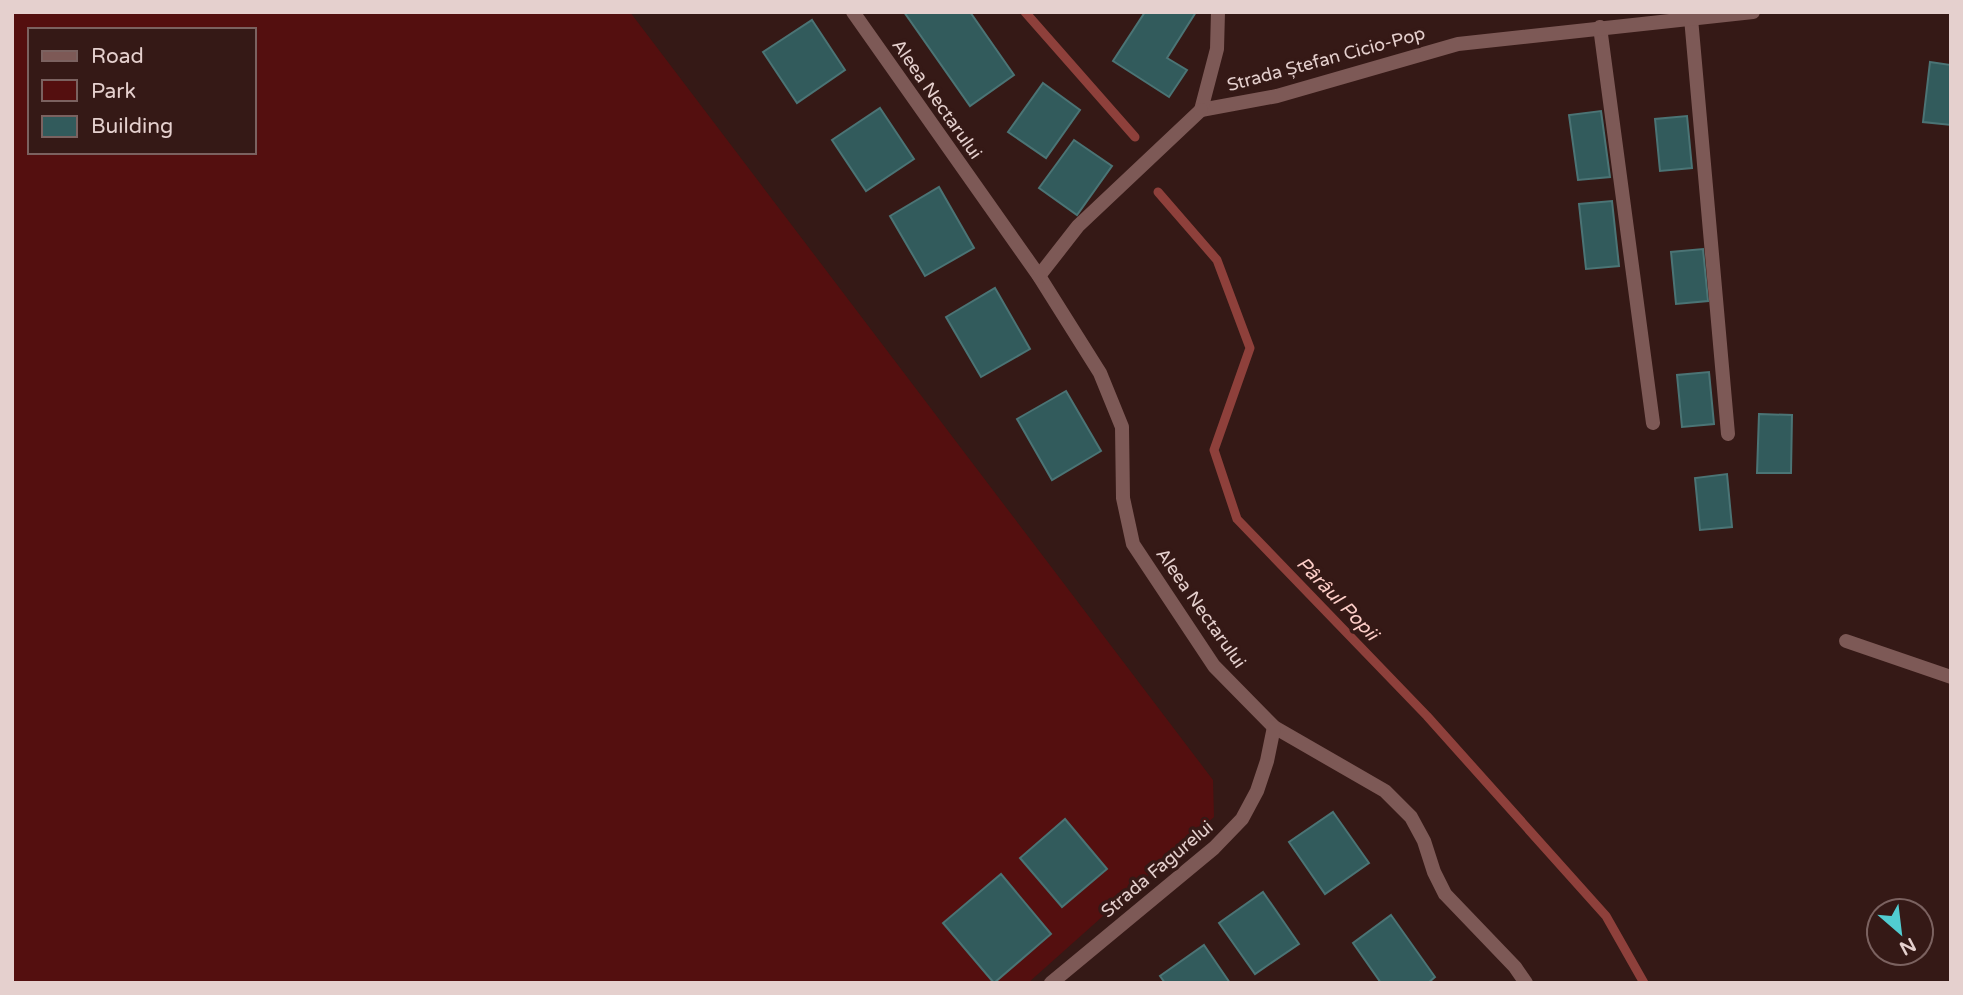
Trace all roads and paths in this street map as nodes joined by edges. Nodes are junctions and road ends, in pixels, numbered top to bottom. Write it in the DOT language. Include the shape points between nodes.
graph roads {
  1 [pos="853,12"];
  2 [pos="1218,12"];
  3 [pos="1753,12"];
  4 [pos="1691,18"];
  5 [pos="1600,27"];
  6 [pos="1201,110"];
  7 [pos="1039,276"];
  8 [pos="1653,423"];
  9 [pos="1728,434"];
  10 [pos="1846,641"];
  11 [pos="1951,677"];
  12 [pos="1274,726"];
  13 [pos="1051,983"];
  14 [pos="1526,983"];
  1 -- 7 [label="street, Aleea Nectarului"];
  2 -- 6 [label="street" via="1217,49"];
  3 -- 4 [label="street, Strada Ștefan Cicio-Pop"];
  4 -- 5 [label="street, Strada Ștefan Cicio-Pop"];
  4 -- 9 [label="street"];
  5 -- 6 [label="street, Strada Ștefan Cicio-Pop" via="1458,44 1277,96"];
  5 -- 8 [label="street"];
  6 -- 7 [label="street" via="1078,226"];
  7 -- 12 [label="street, Aleea Nectarului" via="1100,373 1122,427 1123,498 1133,544 1213,666"];
  10 -- 11 [label="street"];
  12 -- 13 [label="street, Strada Fagurelui" via="1267,761 1242,820"];
  12 -- 14 [label="street, Aleea Nectarului" via="1385,791 1411,817 1446,894"];
}
